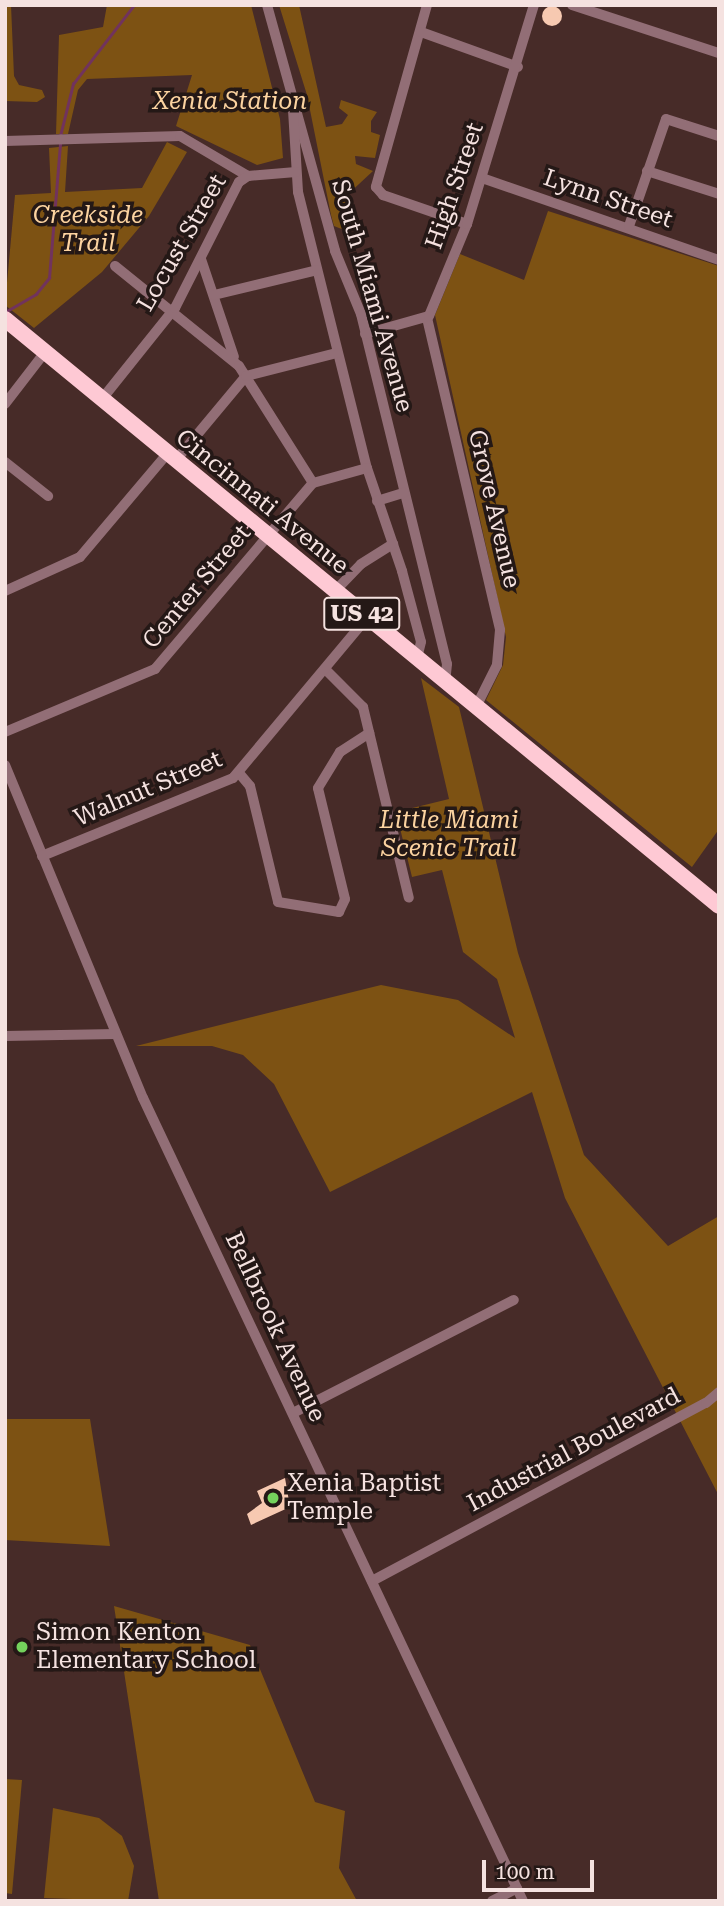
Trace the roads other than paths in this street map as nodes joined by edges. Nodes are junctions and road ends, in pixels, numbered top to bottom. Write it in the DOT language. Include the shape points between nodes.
graph roads {
  1 [pos="267,5"];
  2 [pos="427,5"];
  3 [pos="534,5"];
  4 [pos="572,5"];
  5 [pos="421,33"];
  6 [pos="719,53"];
  7 [pos="518,67"];
  8 [pos="293,104"];
  9 [pos="719,136"];
  10 [pos="5,141"];
  11 [pos="647,171"];
  12 [pos="296,172"];
  13 [pos="248,176"];
  14 [pos="482,178"];
  15 [pos="719,194"];
  16 [pos="467,223"];
  17 [pos="629,226"];
  18 [pos="328,227"];
  19 [pos="308,234"];
  20 [pos="201,259"];
  21 [pos="719,260"];
  22 [pos="115,266"];
  23 [pos="317,270"];
  24 [pos="214,295"];
  25 [pos="173,311"];
  26 [pos="426,318"];
  27 [pos="6,320"];
  28 [pos="365,334"];
  29 [pos="45,352"];
  30 [pos="337,353"];
  31 [pos="239,366"];
  32 [pos="246,376"];
  33 [pos="102,399"];
  34 [pos="5,404"];
  35 [pos="171,457"];
  36 [pos="5,462"];
  37 [pos="367,468"];
  38 [pos="313,482"];
  39 [pos="404,493"];
  40 [pos="48,496"];
  41 [pos="377,501"];
  42 [pos="268,536"];
  43 [pos="393,544"];
  44 [pos="5,591"];
  45 [pos="335,592"];
  46 [pos="367,618"];
  47 [pos="417,658"];
  48 [pos="325,669"];
  49 [pos="445,682"];
  50 [pos="475,707"];
  51 [pos="5,732"];
  52 [pos="369,733"];
  53 [pos="5,765"];
  54 [pos="239,773"];
  55 [pos="42,856"];
  56 [pos="410,898"];
  57 [pos="719,906"];
  58 [pos="116,1034"];
  59 [pos="5,1036"];
  60 [pos="514,1300"];
  61 [pos="719,1392"];
  62 [pos="293,1413"];
  63 [pos="372,1581"];
  64 [pos="517,1888"];
  65 [pos="492,1901"];
  66 [pos="523,1901"];
  1 -- 8 [label="street, South Miami Avenue"];
  2 -- 5 [label="street"];
  3 -- 7 [label="street, High Street"];
  4 -- 6 [label="street"];
  5 -- 7 [label="street"];
  5 -- 16 [label="street" via="376,187 383,195"];
  7 -- 14 [label="street, High Street"];
  8 -- 12 [label="street"];
  8 -- 18 [label="street, South Miami Avenue"];
  9 -- 11 [label="street" via="666,119"];
  10 -- 13 [label="street" via="180,136"];
  11 -- 15 [label="street"];
  11 -- 17 [label="street"];
  12 -- 13 [label="street"];
  12 -- 19 [label="street"];
  13 -- 20 [label="street, Locust Street" via="239,182"];
  14 -- 16 [label="street, High Street"];
  14 -- 17 [label="street, Lynn Street"];
  16 -- 26 [label="street, High Street"];
  17 -- 21 [label="street, Lynn Street"];
  18 -- 19 [label="street"];
  18 -- 28 [label="street, South Miami Avenue"];
  19 -- 23 [label="street"];
  20 -- 24 [label="street"];
  20 -- 25 [label="street, Locust Street"];
  22 -- 25 [label="street"];
  23 -- 24 [label="street"];
  23 -- 30 [label="street"];
  24 -- 31 [label="street" via="225,343"];
  25 -- 31 [label="street"];
  25 -- 33 [label="street, Locust Street"];
  26 -- 28 [label="street"];
  26 -- 50 [label="street, Grove Avenue" via="500,630 497,665"];
  27 -- 29 [label="highway, Cincinnati Avenue / US 42"];
  28 -- 39 [label="street, South Miami Avenue"];
  29 -- 33 [label="highway, Cincinnati Avenue / US 42"];
  29 -- 34 [label="street"];
  30 -- 32 [label="street"];
  30 -- 37 [label="street"];
  31 -- 32 [label="street"];
  32 -- 35 [label="street"];
  32 -- 38 [label="street"];
  33 -- 35 [label="highway, Cincinnati Avenue / US 42"];
  35 -- 42 [label="highway, Cincinnati Avenue / US 42"];
  35 -- 44 [label="street" via="80,558"];
  36 -- 40 [label="street"];
  37 -- 38 [label="street"];
  37 -- 41 [label="street"];
  38 -- 42 [label="street, Center Street"];
  39 -- 41 [label="street"];
  39 -- 49 [label="street, South Miami Avenue" via="447,664"];
  41 -- 43 [label="street"];
  42 -- 45 [label="highway, Cincinnati Avenue / US 42"];
  42 -- 51 [label="street, Center Street" via="155,669"];
  43 -- 45 [label="street" via="361,564"];
  43 -- 47 [label="street" via="421,642"];
  45 -- 46 [label="highway, Cincinnati Avenue / US 42"];
  46 -- 47 [label="highway, Cincinnati Avenue / US 42"];
  46 -- 48 [label="street, Walnut Street"];
  47 -- 49 [label="highway, Cincinnati Avenue / US 42"];
  48 -- 52 [label="street" via="359,700"];
  48 -- 54 [label="street, Walnut Street"];
  49 -- 50 [label="highway, Cincinnati Avenue / US 42"];
  50 -- 57 [label="highway, Cincinnati Avenue / US 42"];
  52 -- 54 [label="street" via="340,752 318,788 345,899 339,912 278,902 250,786"];
  52 -- 56 [label="street"];
  53 -- 55 [label="street, Bellbrook Avenue"];
  54 -- 55 [label="street, Walnut Street"];
  55 -- 58 [label="street, Bellbrook Avenue"];
  58 -- 59 [label="street"];
  58 -- 62 [label="street, Bellbrook Avenue"];
  60 -- 62 [label="street"];
  61 -- 63 [label="street, Industrial Boulevard"];
  62 -- 63 [label="street, Bellbrook Avenue"];
  63 -- 64 [label="street, Bellbrook Avenue"];
  64 -- 65 [label="street"];
  64 -- 66 [label="street, Bellbrook Avenue"];
}
